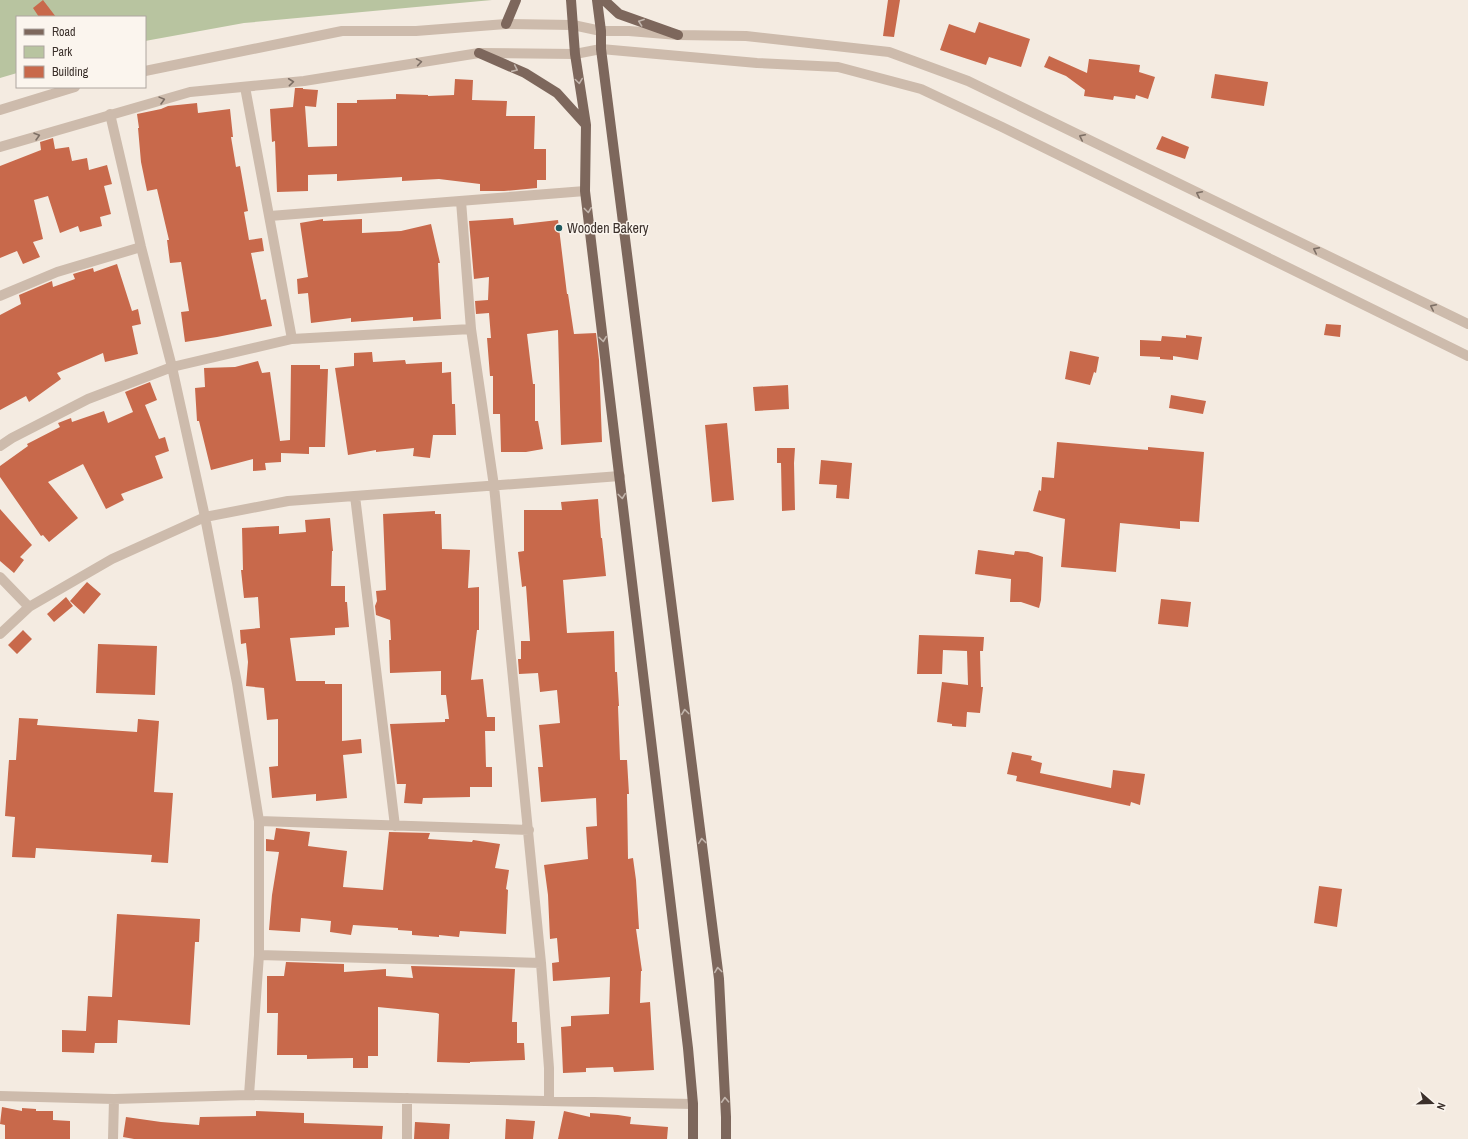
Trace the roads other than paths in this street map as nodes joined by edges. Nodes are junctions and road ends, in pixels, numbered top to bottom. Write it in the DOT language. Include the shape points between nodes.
graph roads {
  1 [pos="516,0"];
  2 [pos="571,0"];
  3 [pos="597,0"];
  4 [pos="604,0"];
  5 [pos="506,24"];
  6 [pos="573,25"];
  7 [pos="600,30"];
  8 [pos="678,35"];
  9 [pos="601,49"];
  10 [pos="479,53"];
  11 [pos="575,54"];
  12 [pos="146,71"];
  13 [pos="245,87"];
  14 [pos="72,88"];
  15 [pos="0,110"];
  16 [pos="110,114"];
  17 [pos="586,125"];
  18 [pos="0,147"];
  19 [pos="586,192"];
  20 [pos="461,201"];
  21 [pos="270,216"];
  22 [pos="141,247"];
  23 [pos="0,296"];
  24 [pos="1468,324"];
  25 [pos="471,329"];
  26 [pos="292,339"];
  27 [pos="1468,356"];
  28 [pos="172,367"];
  29 [pos="0,446"];
  30 [pos="620,476"];
  31 [pos="494,486"];
  32 [pos="355,496"];
  33 [pos="205,517"];
  34 [pos="0,577"];
  35 [pos="29,607"];
  36 [pos="0,634"];
  37 [pos="259,822"];
  38 [pos="395,826"];
  39 [pos="529,830"];
  40 [pos="259,955"];
  41 [pos="541,963"];
  42 [pos="248,1095"];
  43 [pos="0,1096"];
  44 [pos="407,1098"];
  45 [pos="114,1099"];
  46 [pos="549,1101"];
  47 [pos="693,1104"];
  48 [pos="113,1139"];
  49 [pos="407,1139"];
  50 [pos="693,1139"];
  51 [pos="726,1139"];
  1 -- 5 [label="main road"];
  2 -- 6 [label="main road"];
  3 -- 7 [label="main road"];
  8 -- 4 [label="main road, one-way" via="618,14"];
  5 -- 6 [label="street"];
  5 -- 12 [label="street" via="416,31 342,31"];
  6 -- 7 [label="street"];
  6 -- 11 [label="main road"];
  7 -- 8 [label="street"];
  7 -- 9 [label="main road"];
  24 -- 8 [label="street, one-way" via="974,84 889,52 746,36"];
  9 -- 11 [label="street"];
  9 -- 27 [label="street" via="757,63 838,67 921,89"];
  51 -- 9 [label="main road, one-way" via="719,979"];
  10 -- 11 [label="street"];
  13 -- 10 [label="street, one-way" via="304,81"];
  10 -- 17 [label="main road, one-way" via="525,73 557,94"];
  11 -- 17 [label="main road, one-way"];
  16 -- 13 [label="street, one-way" via="190,92"];
  13 -- 21 [label="street"];
  14 -- 15 [label="street"];
  18 -- 16 [label="street, one-way"];
  16 -- 22 [label="street"];
  17 -- 19 [label="main road"];
  19 -- 20 [label="street"];
  19 -- 30 [label="main road, one-way"];
  20 -- 21 [label="street"];
  20 -- 25 [label="street"];
  21 -- 26 [label="street"];
  22 -- 23 [label="street" via="57,272"];
  22 -- 28 [label="street"];
  25 -- 26 [label="street"];
  25 -- 31 [label="street"];
  26 -- 28 [label="street"];
  28 -- 29 [label="street" via="88,399"];
  28 -- 33 [label="street"];
  30 -- 31 [label="street"];
  30 -- 47 [label="main road, one-way"];
  31 -- 32 [label="street"];
  31 -- 39 [label="street"];
  32 -- 33 [label="street" via="288,501"];
  32 -- 38 [label="street"];
  33 -- 35 [label="street" via="112,559"];
  33 -- 37 [label="street" via="237,683"];
  34 -- 35 [label="street"];
  35 -- 36 [label="street"];
  37 -- 38 [label="street"];
  37 -- 40 [label="street"];
  38 -- 39 [label="street"];
  39 -- 41 [label="street"];
  40 -- 41 [label="street"];
  40 -- 42 [label="street"];
  41 -- 46 [label="street"];
  42 -- 44 [label="street"];
  42 -- 45 [label="street"];
  43 -- 45 [label="street"];
  44 -- 46 [label="street"];
  44 -- 49 [label="street"];
  45 -- 48 [label="street"];
  46 -- 47 [label="street"];
  47 -- 50 [label="main road"];
}
